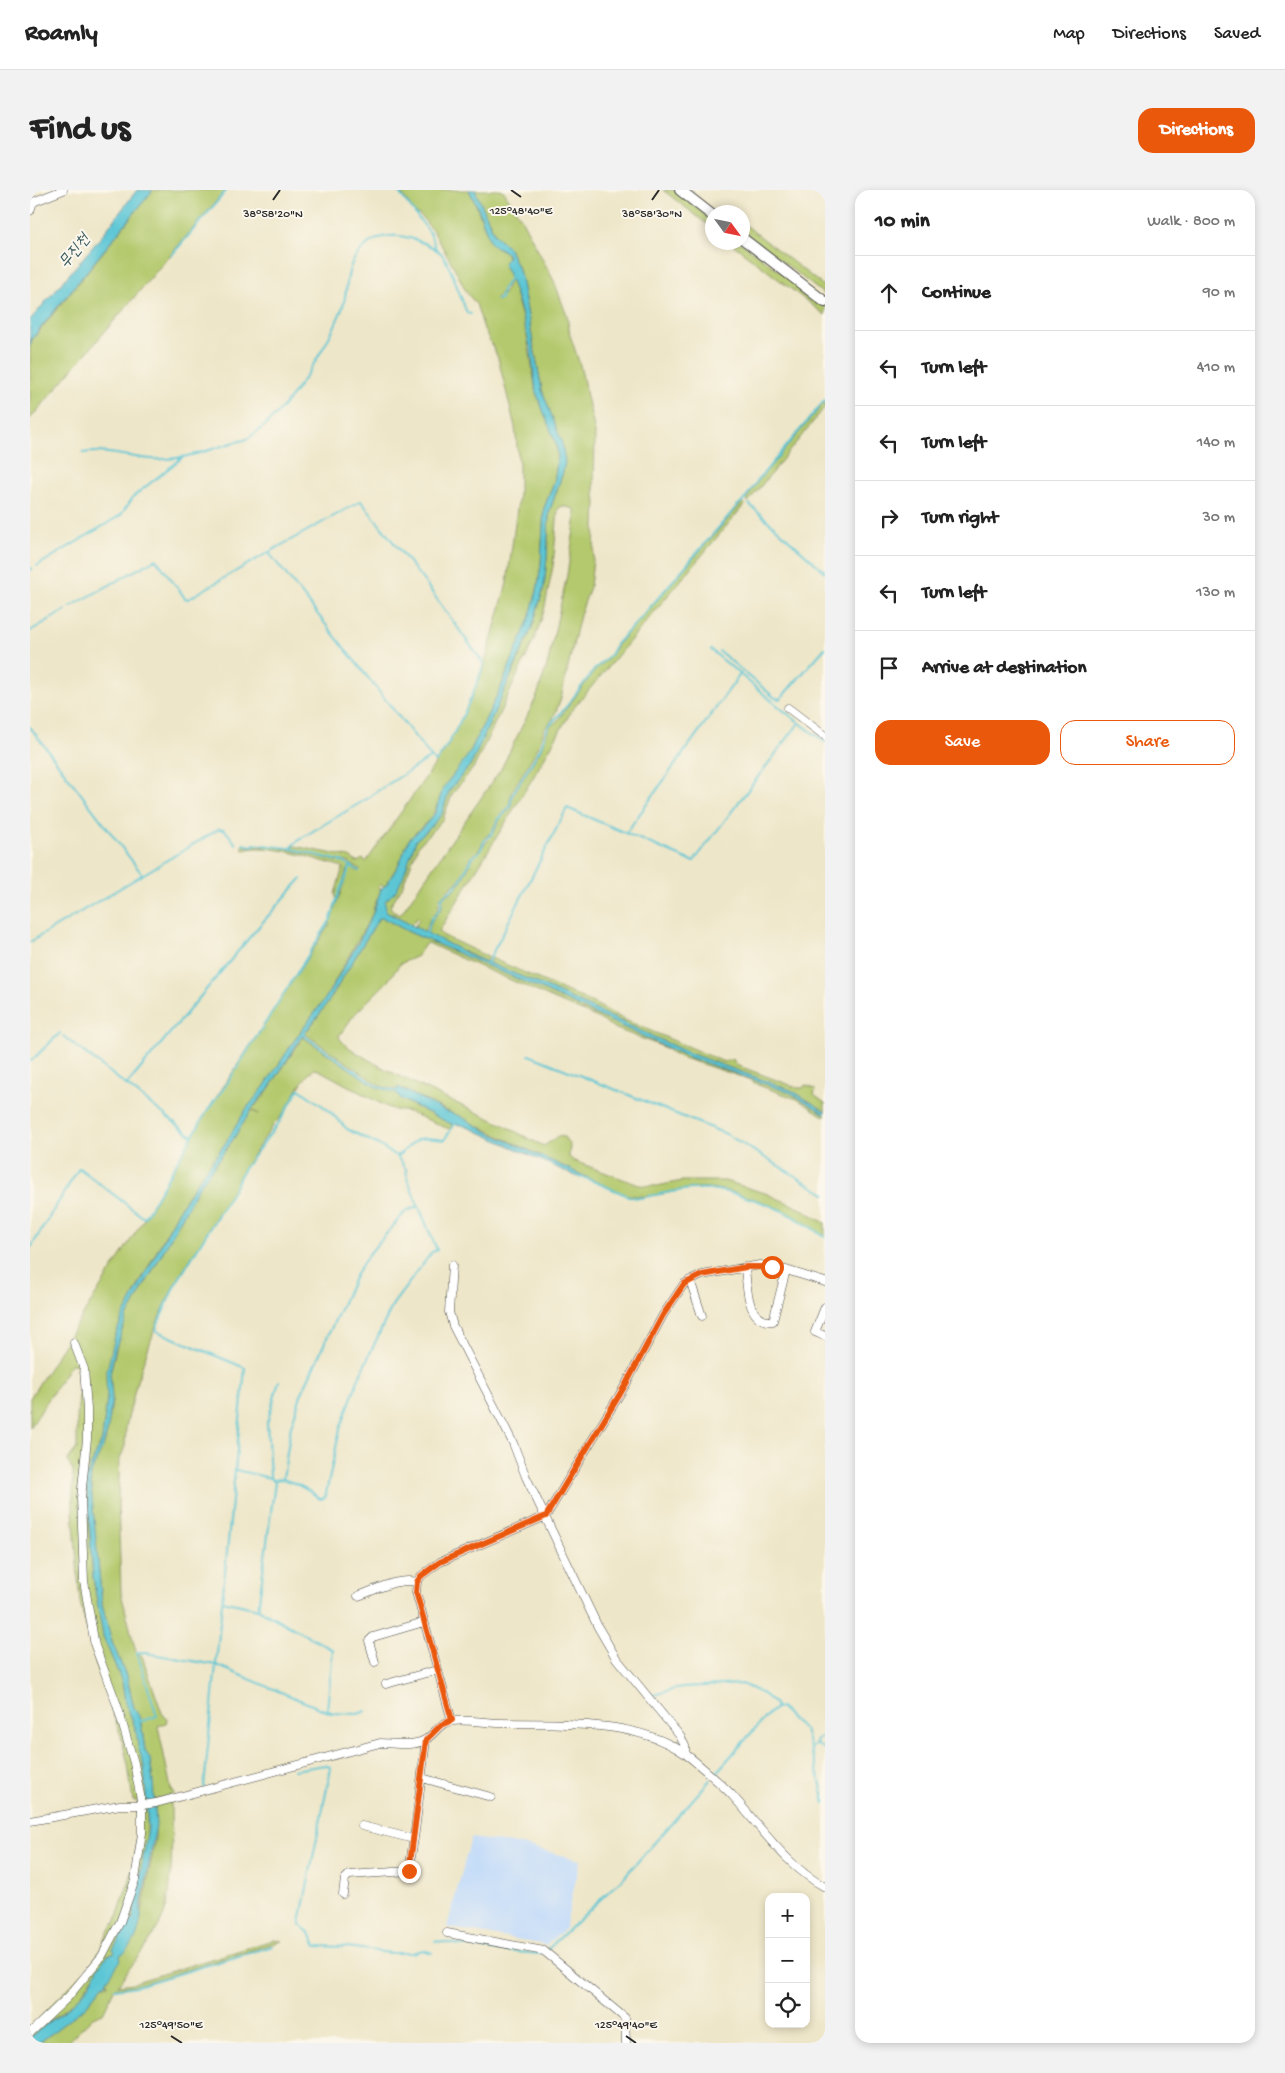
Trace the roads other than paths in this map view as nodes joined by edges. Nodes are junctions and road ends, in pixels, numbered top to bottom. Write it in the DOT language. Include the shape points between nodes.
graph roads {
  1 [pos="63,190"];
  2 [pos="680,190"];
  3 [pos="30,210"];
  4 [pos="705,210"];
  5 [pos="750,244"];
  6 [pos="825,302"];
  7 [pos="788,708"];
  8 [pos="825,736"];
  9 [pos="452,1265"];
  10 [pos="746,1267"];
  11 [pos="786,1270"];
  12 [pos="690,1280"];
  13 [pos="825,1282"];
  14 [pos="825,1307"];
  15 [pos="702,1316"];
  16 [pos="825,1336"];
  17 [pos="74,1343"];
  18 [pos="546,1516"];
  19 [pos="417,1582"];
  20 [pos="358,1596"];
  21 [pos="424,1622"];
  22 [pos="375,1662"];
  23 [pos="437,1670"];
  24 [pos="386,1684"];
  25 [pos="452,1720"];
  26 [pos="426,1740"];
  27 [pos="685,1754"];
  28 [pos="422,1778"];
  29 [pos="491,1797"];
  30 [pos="144,1805"];
  31 [pos="30,1821"];
  32 [pos="362,1826"];
  33 [pos="414,1839"];
  34 [pos="825,1887"];
  35 [pos="343,1894"];
  36 [pos="447,1933"];
  37 [pos="30,2033"];
  38 [pos="626,2043"];
  1 -- 3 [label="street" via="33,202"];
  2 -- 4 [label="main road"];
  5 -- 6 [label="main road"];
  7 -- 8 [label="street"];
  9 -- 18 [label="street" via="449,1318"];
  10 -- 11 [label="street" via="760,1265"];
  10 -- 11 [label="street" via="753,1312 768,1322 773,1322"];
  10 -- 12 [label="street"];
  11 -- 13 [label="street"];
  12 -- 15 [label="street"];
  12 -- 18 [label="street" via="663,1315 626,1384"];
  14 -- 16 [label="street" via="815,1332"];
  17 -- 30 [label="street" via="84,1369 87,1409 81,1498 84,1581 95,1646 118,1705"];
  18 -- 19 [label="street" via="440,1562"];
  18 -- 27 [label="street" via="608,1645 680,1736"];
  19 -- 20 [label="street" via="398,1582"];
  19 -- 21 [label="street" via="416,1592"];
  21 -- 22 [label="street" via="373,1636 369,1641"];
  21 -- 23 [label="street"];
  23 -- 24 [label="street"];
  23 -- 25 [label="street"];
  25 -- 26 [label="street" via="441,1725"];
  25 -- 27 [label="street" via="592,1724 646,1736"];
  26 -- 28 [label="street"];
  26 -- 30 [label="street" via="380,1743"];
  27 -- 34 [label="street" via="730,1793 797,1868"];
  28 -- 29 [label="street"];
  28 -- 33 [label="street"];
  30 -- 31 [label="street" via="120,1805"];
  30 -- 37 [label="street" via="135,1880 116,1931 92,1969"];
  32 -- 33 [label="street"];
  33 -- 35 [label="street" via="409,1871 349,1875 345,1878"];
  36 -- 38 [label="street" via="545,1952 625,2018"];
}
